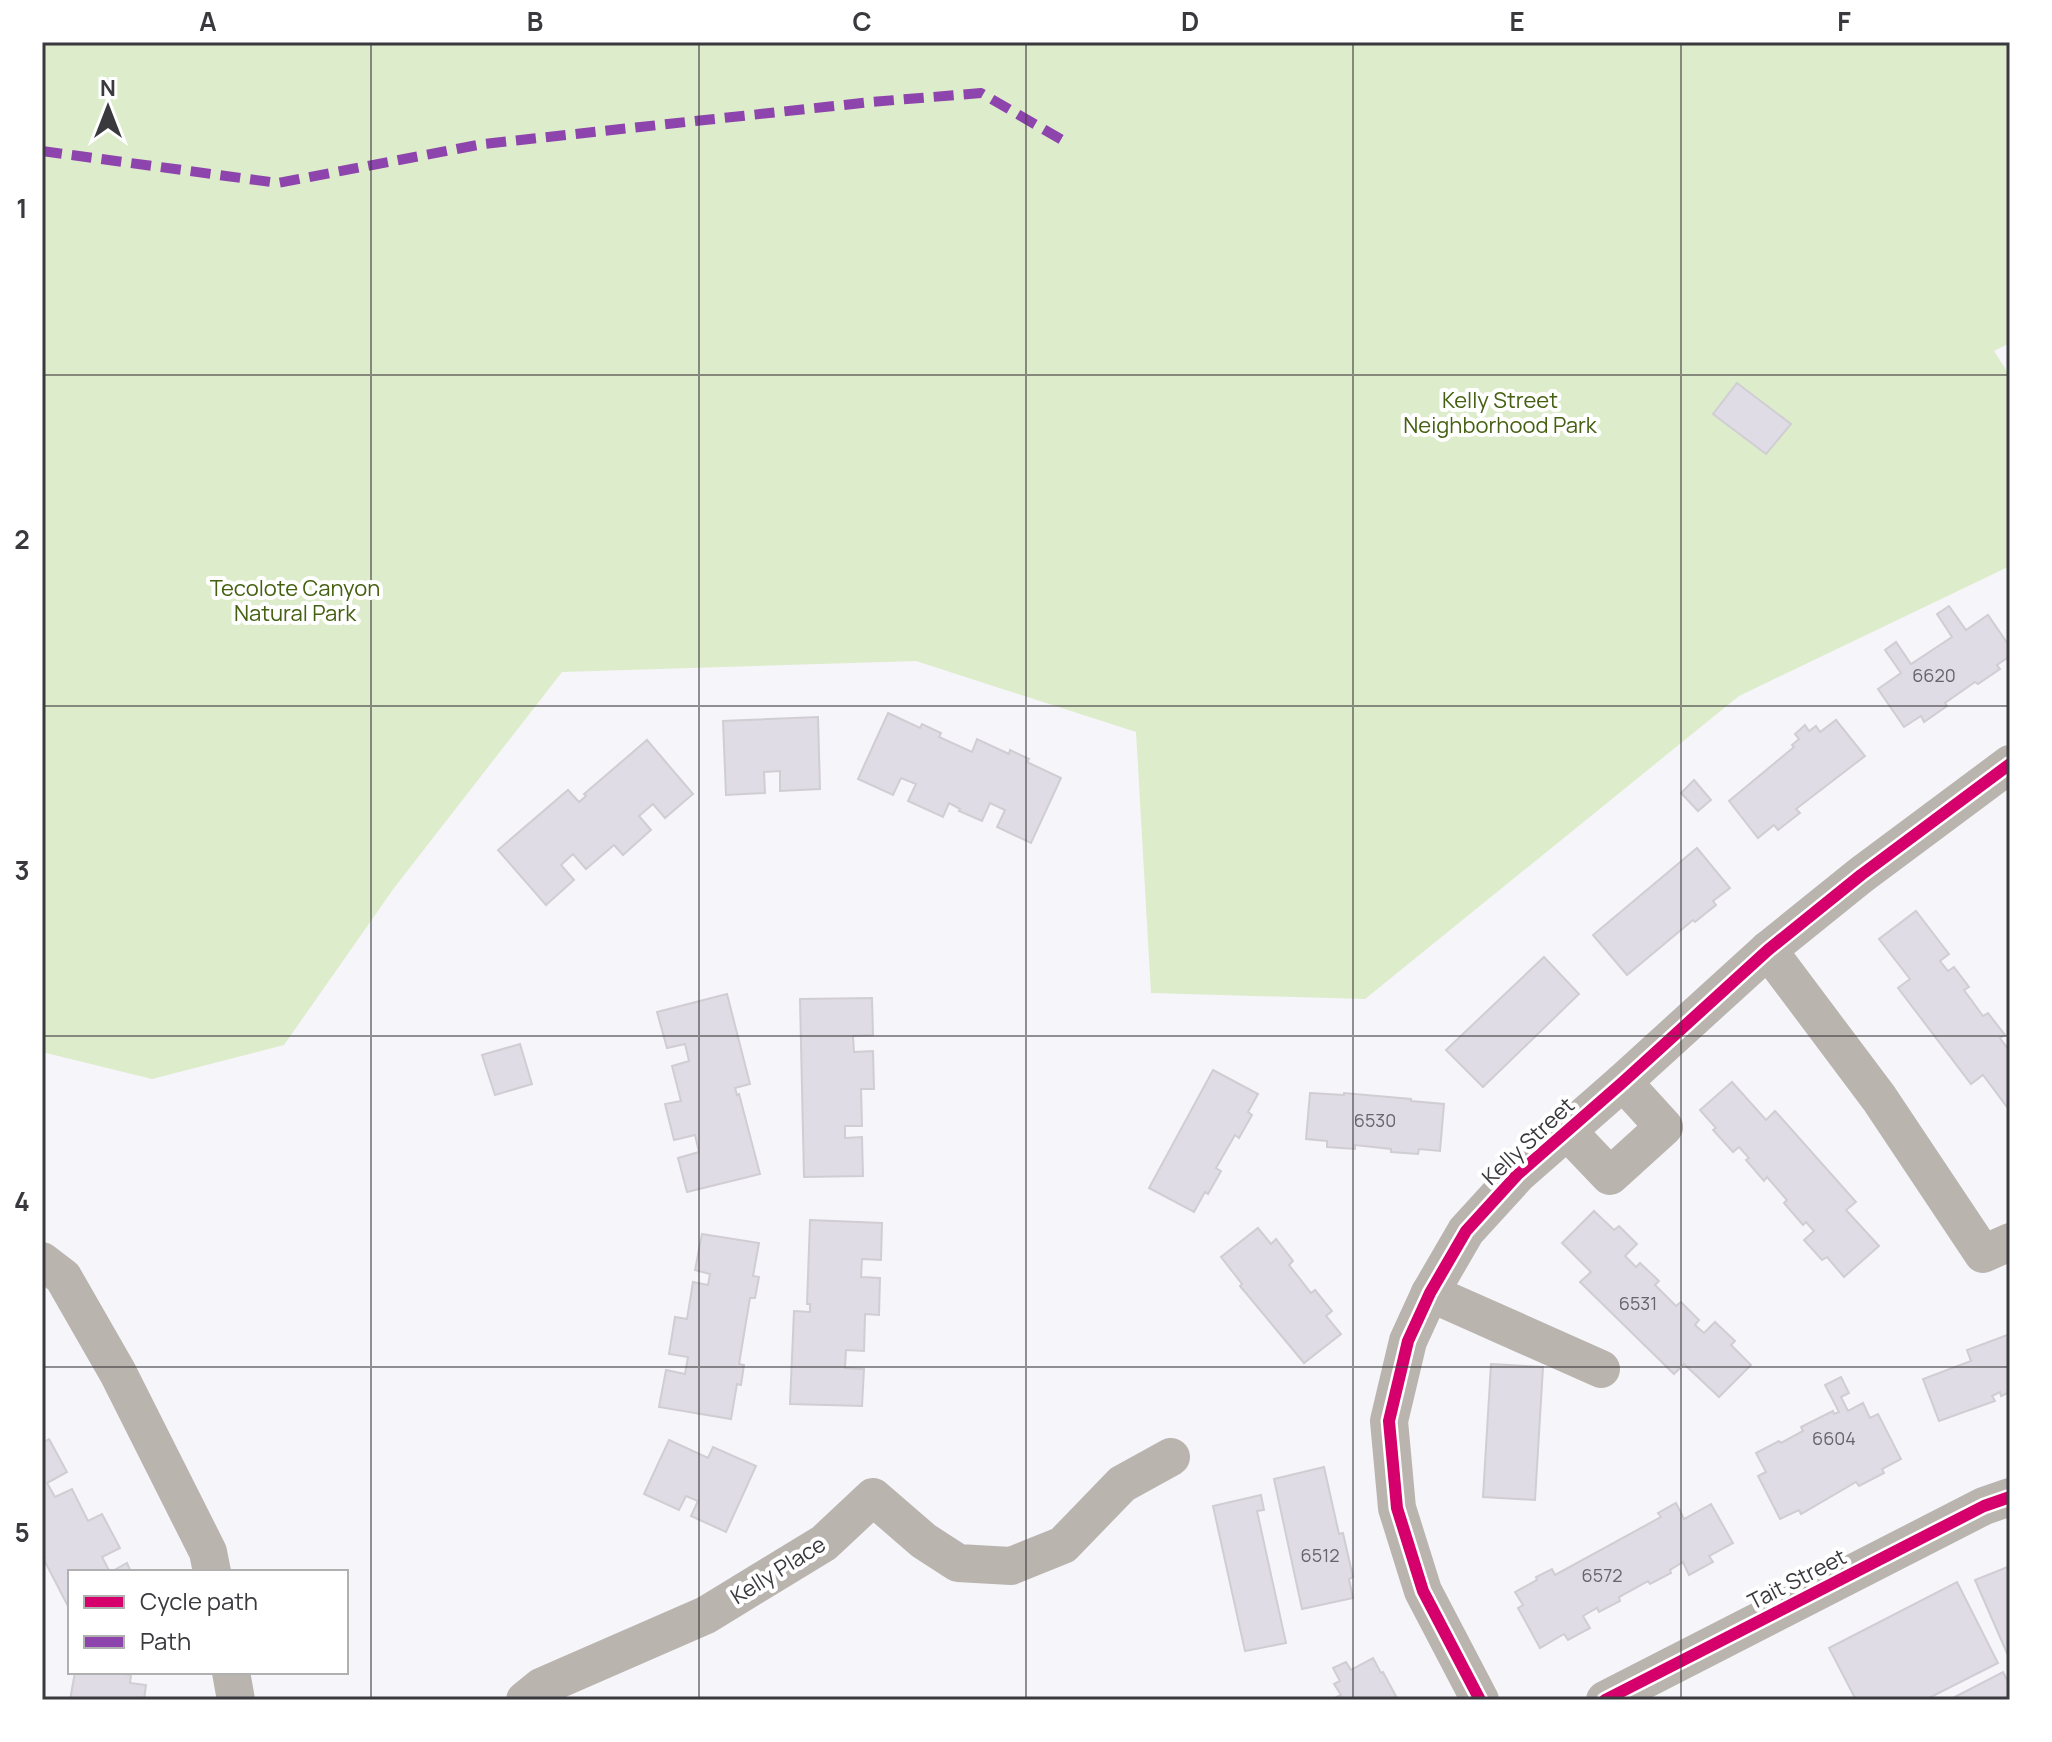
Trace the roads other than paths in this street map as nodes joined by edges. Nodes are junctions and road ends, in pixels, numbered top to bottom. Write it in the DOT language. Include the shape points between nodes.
graph roads {
  1 [pos="2010,764"];
  2 [pos="1768,950"];
  3 [pos="1623,1082"];
  4 [pos="1567,1131"];
  5 [pos="2010,1242"];
  6 [pos="42,1261"];
  7 [pos="1430,1293"];
  8 [pos="1601,1369"];
  9 [pos="1171,1457"];
  10 [pos="2010,1497"];
  11 [pos="212,1570"];
  12 [pos="231,1674"];
  13 [pos="236,1700"];
  14 [pos="525,1700"];
  15 [pos="1480,1700"];
  16 [pos="1605,1700"];
  1 -- 2 [label="street, Kelly Street"];
  2 -- 3 [label="street, Kelly Street"];
  2 -- 5 [label="street" via="1879,1098 1983,1254"];
  3 -- 4 [label="street, Kelly Street"];
  3 -- 4 [label="street" via="1664,1127 1610,1176"];
  4 -- 7 [label="street, Kelly Street" via="1466,1231"];
  6 -- 11 [label="street" via="63,1277 118,1373 208,1552"];
  7 -- 8 [label="street"];
  7 -- 15 [label="street, Kelly Street" via="1408,1341 1389,1421 1397,1508 1423,1591"];
  9 -- 14 [label="street, Kelly Place" via="1122,1484 1063,1545 1011,1566 958,1563 873,1497 824,1543 706,1615 541,1687"];
  10 -- 16 [label="street, Tait Street"];
  12 -- 13 [label="street"];
}
